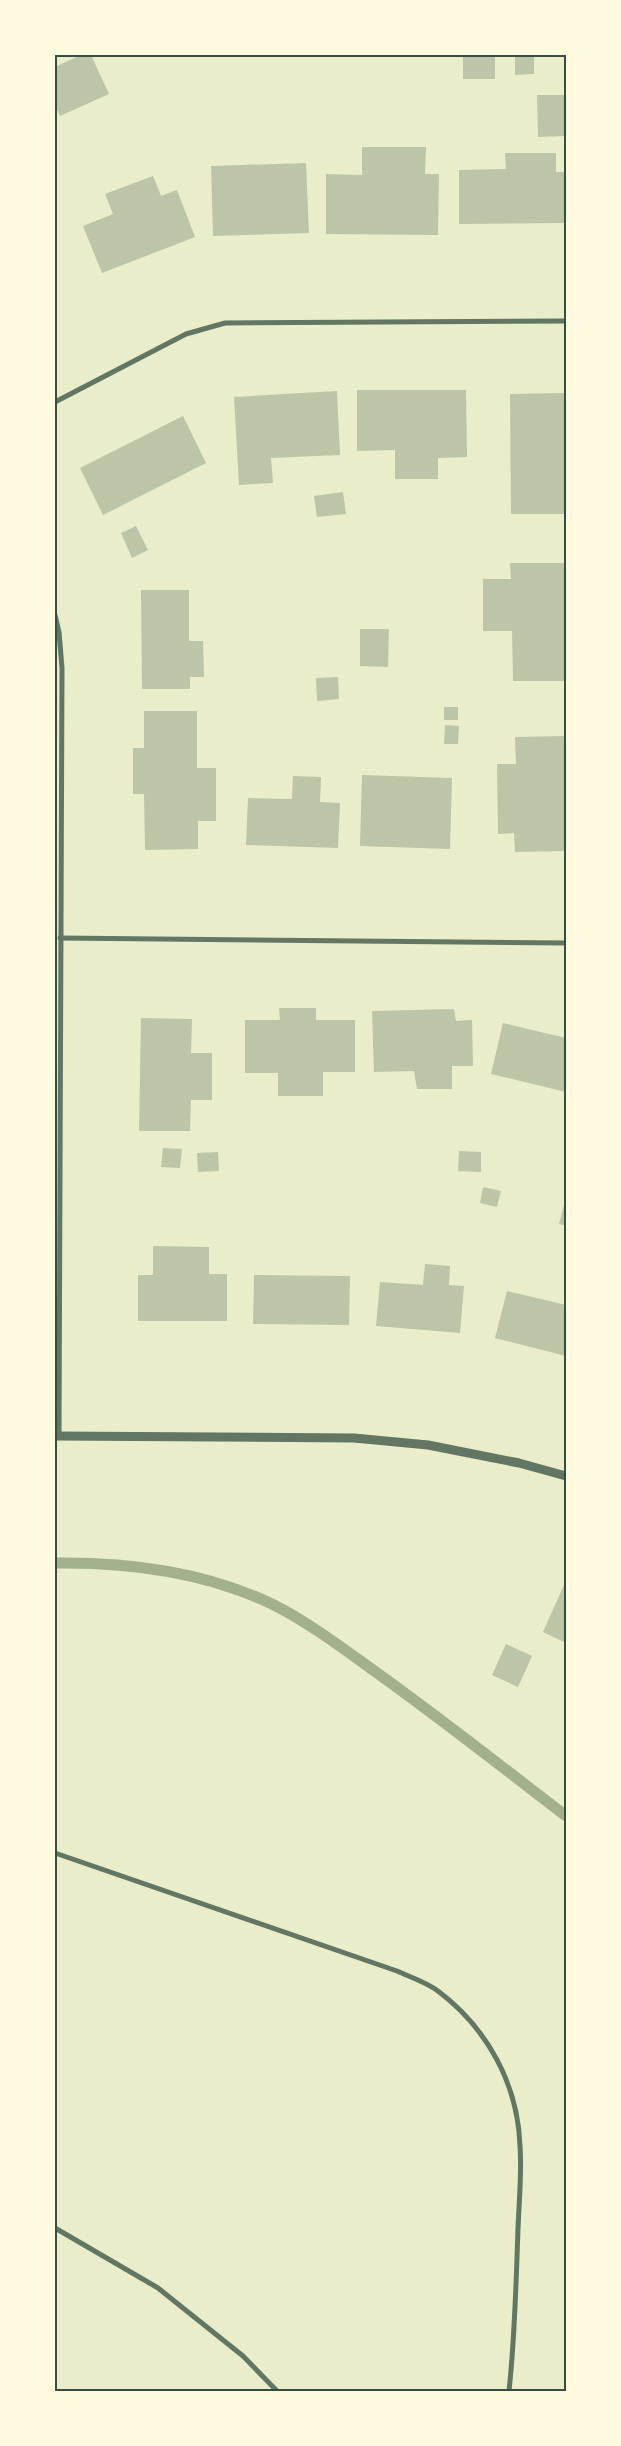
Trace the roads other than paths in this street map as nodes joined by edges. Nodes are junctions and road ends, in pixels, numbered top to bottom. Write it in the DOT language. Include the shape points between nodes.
graph roads {
  1 [pos="566,321"];
  2 [pos="55,402"];
  3 [pos="55,615"];
  4 [pos="60,938"];
  5 [pos="566,943"];
  6 [pos="57,1436"];
  7 [pos="566,1476"];
  8 [pos="55,1853"];
  9 [pos="55,2228"];
  10 [pos="277,2391"];
  11 [pos="508,2391"];
  1 -- 2 [label="street" via="225,323 186,334"];
  3 -- 4 [label="street" via="62,668"];
  4 -- 5 [label="street"];
  4 -- 6 [label="street"];
  6 -- 7 [label="street" via="354,1438 428,1445"];
  8 -- 11 [label="street" via="397,1971 436,1990 483,2037 502,2066 516,2107 520,2145 515,2335"];
  9 -- 10 [label="street" via="158,2288 243,2356"];
}
